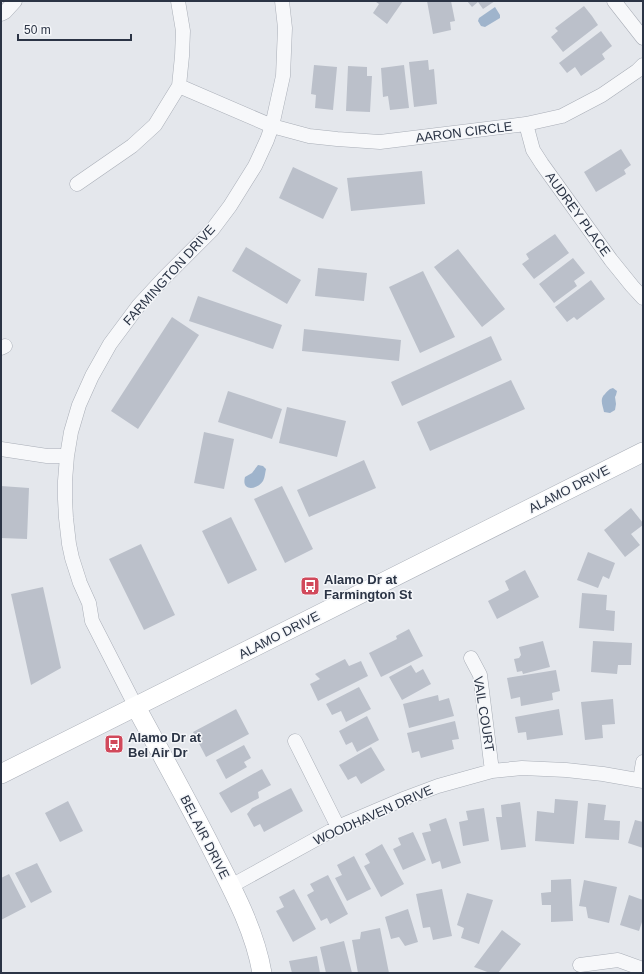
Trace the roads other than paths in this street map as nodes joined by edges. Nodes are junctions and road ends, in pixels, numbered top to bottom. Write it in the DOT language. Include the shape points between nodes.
graph roads {
  1 [pos="15,1"];
  2 [pos="178,1"];
  3 [pos="282,1"];
  4 [pos="614,1"];
  5 [pos="1,14"];
  6 [pos="643,38"];
  7 [pos="643,65"];
  8 [pos="179,86"];
  9 [pos="526,124"];
  10 [pos="272,126"];
  11 [pos="77,184"];
  12 [pos="643,298"];
  13 [pos="1,449"];
  14 [pos="643,452"];
  15 [pos="67,456"];
  16 [pos="471,658"];
  17 [pos="136,707"];
  18 [pos="295,741"];
  19 [pos="643,762"];
  20 [pos="492,771"];
  21 [pos="1,774"];
  22 [pos="642,780"];
  23 [pos="338,827"];
  24 [pos="230,886"];
  25 [pos="580,965"];
  26 [pos="643,969"];
  27 [pos="262,973"];
  1 -- 5 [label="street"];
  2 -- 8 [label="street" via="183,31"];
  3 -- 10 [label="street, FARMINGTON DRIVE" via="283,76"];
  4 -- 6 [label="street"];
  7 -- 9 [label="street, AARON CIRCLE" via="602,95 562,116"];
  8 -- 10 [label="street, AARON CIRCLE"];
  8 -- 11 [label="street" via="155,125 132,146"];
  9 -- 10 [label="street, AARON CIRCLE" via="380,142 309,136"];
  9 -- 12 [label="street, AUDREY PLACE" via="533,150 542,164 611,260"];
  10 -- 15 [label="street, FARMINGTON DRIVE" via="255,166 230,206 212,230 139,305 110,344 79,405"];
  13 -- 15 [label="street" via="48,456"];
  14 -- 17 [label="main road, ALAMO DRIVE"];
  15 -- 17 [label="street, FARMINGTON DRIVE" via="64,499 72,558 89,603 92,621"];
  16 -- 20 [label="street, VAIL COURT" via="480,675"];
  17 -- 21 [label="main road, ALAMO DRIVE"];
  17 -- 24 [label="main road, BEL AIR DRIVE"];
  18 -- 23 [label="street"];
  19 -- 22 [label="street"];
  20 -- 22 [label="street, WOODHAVEN DRIVE" via="522,768 566,770"];
  20 -- 23 [label="street, WOODHAVEN DRIVE" via="438,786"];
  23 -- 24 [label="street, WOODHAVEN DRIVE"];
  24 -- 27 [label="main road, BEL AIR DRIVE" via="248,923"];
  25 -- 26 [label="street" via="618,960"];
}
